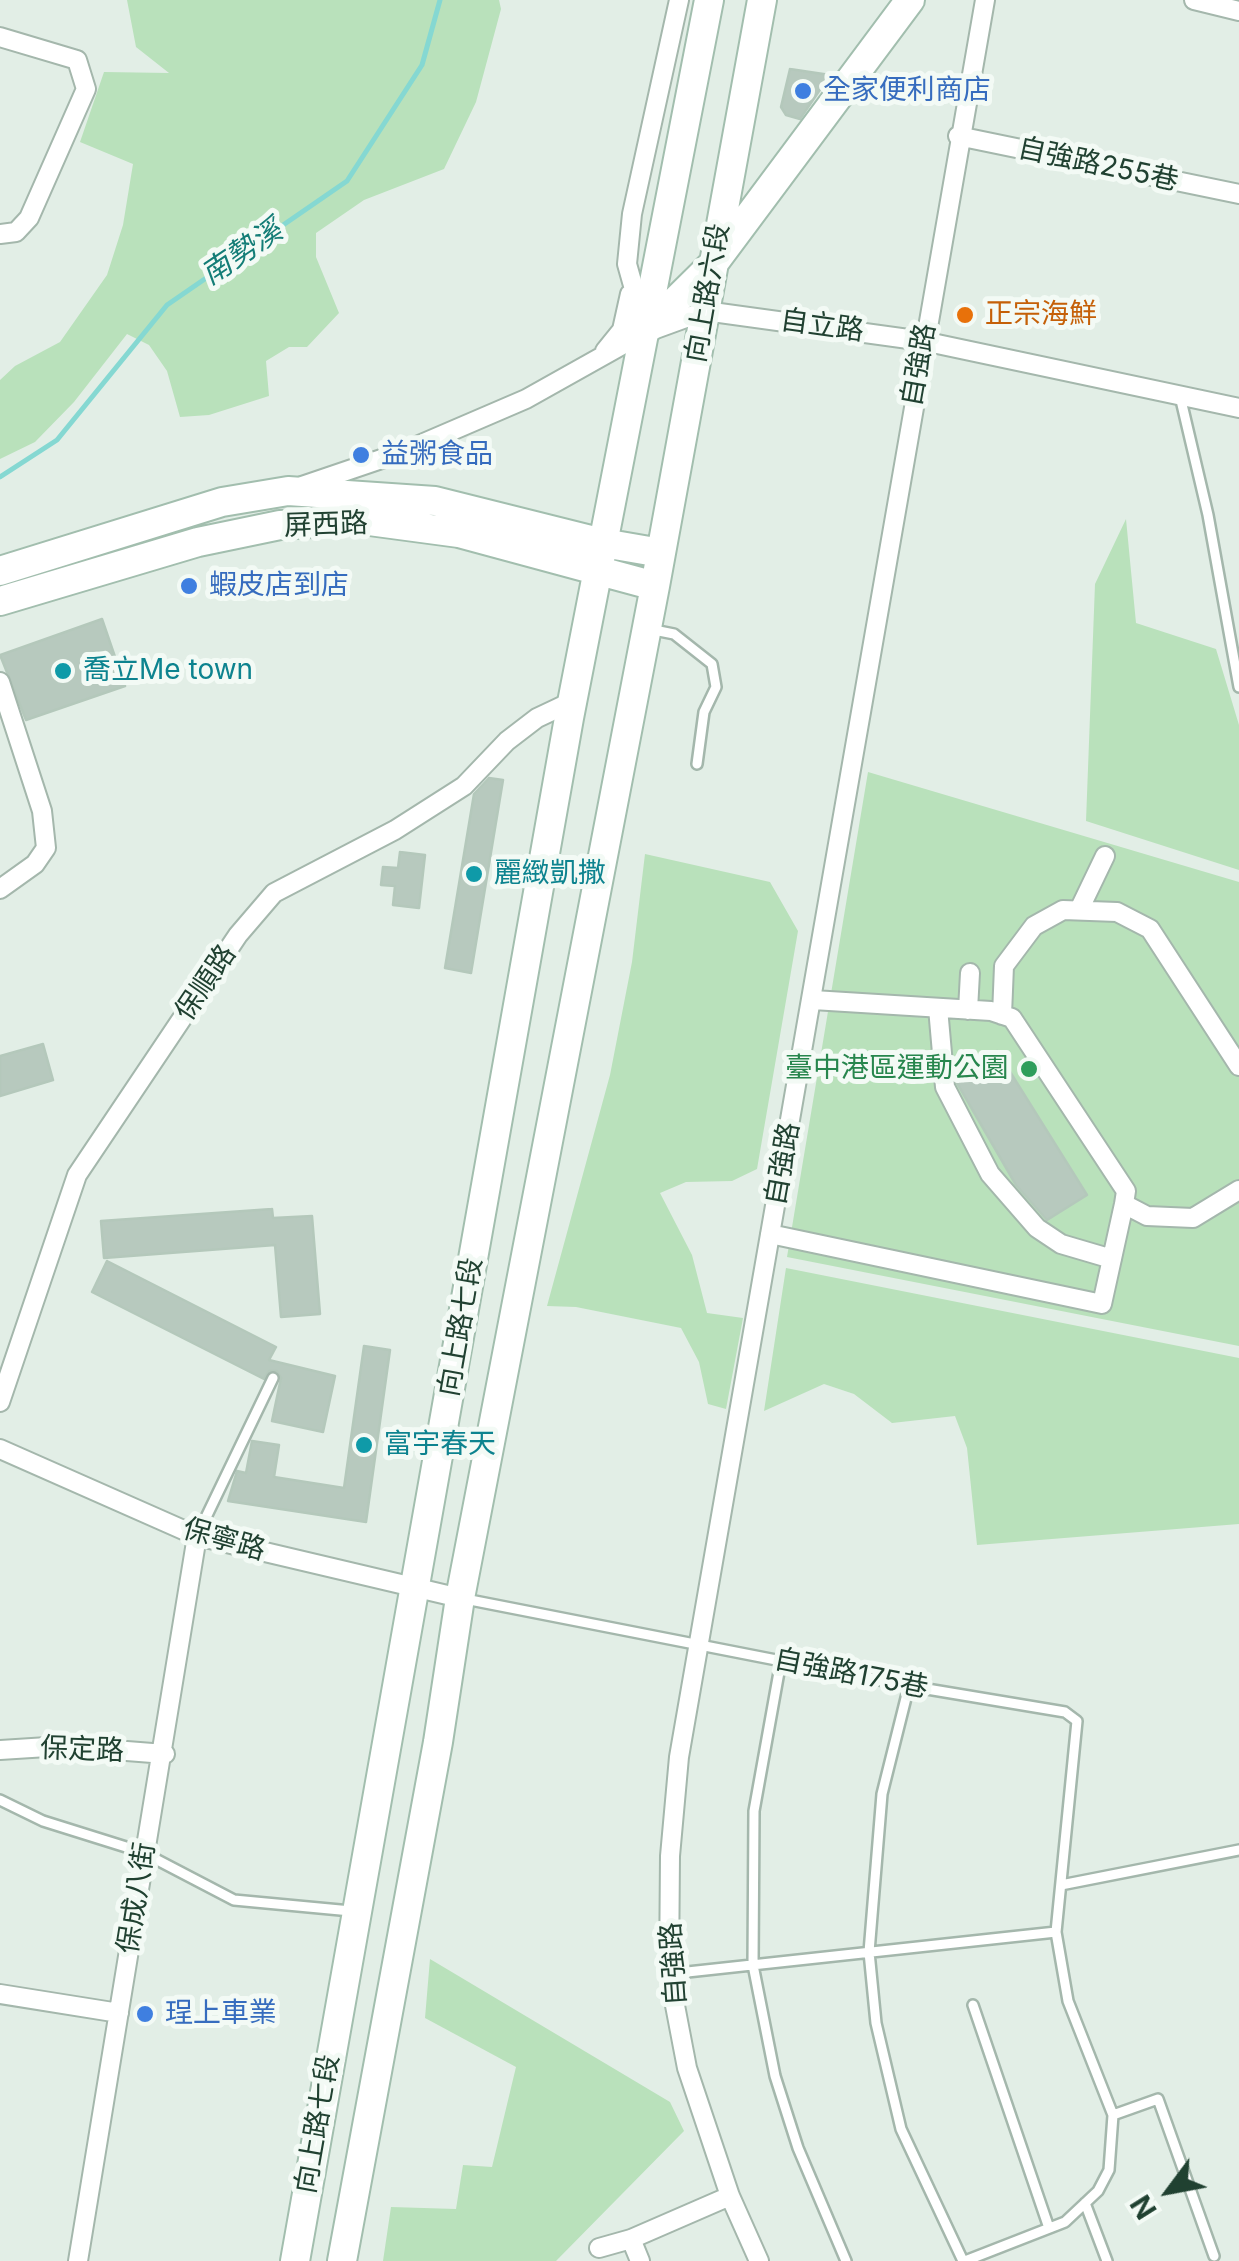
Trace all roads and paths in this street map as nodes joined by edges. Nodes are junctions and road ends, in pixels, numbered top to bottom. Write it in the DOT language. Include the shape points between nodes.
graph roads {
  1 [pos="678,0"];
  2 [pos="709,0"];
  3 [pos="762,0"];
  4 [pos="910,0"];
  5 [pos="984,0"];
  6 [pos="1194,0"];
  7 [pos="1239,11"];
  8 [pos="0,37"];
  9 [pos="958,136"];
  10 [pos="1239,194"];
  11 [pos="0,234"];
  12 [pos="714,263"];
  13 [pos="630,283"];
  14 [pos="705,310"];
  15 [pos="643,328"];
  16 [pos="923,341"];
  17 [pos="600,357"];
  18 [pos="1180,395"];
  19 [pos="1239,408"];
  20 [pos="288,491"];
  21 [pos="660,552"];
  22 [pos="601,557"];
  23 [pos="0,571"];
  24 [pos="655,586"];
  25 [pos="0,601"];
  26 [pos="646,629"];
  27 [pos="0,682"];
  28 [pos="1239,687"];
  29 [pos="573,701"];
  30 [pos="697,764"];
  31 [pos="1105,856"];
  32 [pos="0,888"];
  33 [pos="1080,908"];
  34 [pos="970,973"];
  35 [pos="813,1000"];
  36 [pos="938,1008"];
  37 [pos="968,1010"];
  38 [pos="1002,1015"];
  39 [pos="1239,1066"];
  40 [pos="1239,1190"];
  41 [pos="1124,1204"];
  42 [pos="770,1234"];
  43 [pos="1112,1260"];
  44 [pos="273,1378"];
  45 [pos="0,1402"];
  46 [pos="0,1449"];
  47 [pos="197,1536"];
  48 [pos="417,1590"];
  49 [pos="460,1598"];
  50 [pos="695,1642"];
  51 [pos="781,1661"];
  52 [pos="908,1686"];
  53 [pos="0,1750"];
  54 [pos="165,1754"];
  55 [pos="0,1800"];
  56 [pos="1239,1850"];
  57 [pos="142,1852"];
  58 [pos="1062,1886"];
  59 [pos="354,1912"];
  60 [pos="1056,1932"];
  61 [pos="869,1952"];
  62 [pos="753,1965"];
  63 [pos="669,1974"];
  64 [pos="0,1994"];
  65 [pos="973,2005"];
  66 [pos="119,2013"];
  67 [pos="1113,2115"];
  68 [pos="730,2196"];
  69 [pos="1086,2203"];
  70 [pos="1049,2228"];
  71 [pos="631,2239"];
  72 [pos="599,2248"];
  73 [pos="993,2250"];
  74 [pos="1214,2256"];
  75 [pos="78,2261"];
  76 [pos="295,2261"];
  77 [pos="342,2261"];
  78 [pos="640,2261"];
  79 [pos="758,2261"];
  80 [pos="846,2261"];
  81 [pos="964,2261"];
  82 [pos="998,2261"];
  83 [pos="1107,2261"];
  1 -- 13 [label="street" via="632,214"];
  2 -- 15 [label="main road, 向上路六段"];
  3 -- 12 [label="main road, 向上路六段"];
  4 -- 12 [label="main road"];
  5 -- 9 [label="street, 自強路"];
  6 -- 7 [label="street"];
  8 -- 11 [label="street" via="77,60 86,90 29,218 16,232"];
  9 -- 10 [label="street, 自強路255巷"];
  9 -- 16 [label="street, 自強路"];
  12 -- 14 [label="main road, 向上路六段"];
  12 -- 15 [label="main road"];
  13 -- 15 [label="street"];
  13 -- 17 [label="street" via="622,330"];
  14 -- 15 [label="street, 自立路"];
  14 -- 16 [label="street, 自立路"];
  14 -- 21 [label="main road, 向上路六段"];
  15 -- 17 [label="street, 屏西路"];
  15 -- 22 [label="main road, 向上路六段"];
  16 -- 18 [label="street, 自立路"];
  16 -- 35 [label="street, 自強路"];
  17 -- 20 [label="street, 屏西路" via="526,399 405,451"];
  18 -- 19 [label="street, 自立路"];
  18 -- 28 [label="lane"];
  20 -- 22 [label="main road, 屏西路" via="435,500"];
  20 -- 23 [label="main road, 屏西路" via="222,502"];
  21 -- 22 [label="main road, 屏西路"];
  21 -- 24 [label="main road, 向上路六段"];
  22 -- 24 [label="main road, 屏西路"];
  22 -- 25 [label="main road, 屏西路" via="362,520 280,525 198,542"];
  22 -- 29 [label="main road, 向上路七段"];
  24 -- 26 [label="main road, 向上路七段"];
  26 -- 30 [label="lane" via="674,634 712,664 716,687 704,712"];
  26 -- 49 [label="main road, 向上路七段"];
  27 -- 32 [label="street" via="42,810 46,848"];
  29 -- 45 [label="street, 保順路" via="507,740 464,786 274,893 238,935 77,1174"];
  29 -- 48 [label="main road, 向上路七段"];
  31 -- 33 [label="street"];
  33 -- 38 [label="street" via="1063,910 1022,938 1004,966"];
  33 -- 39 [label="street" via="1117,912 1150,929"];
  34 -- 37 [label="street"];
  35 -- 36 [label="street"];
  35 -- 42 [label="street, 自強路"];
  36 -- 37 [label="street"];
  36 -- 43 [label="street" via="946,1087 990,1174 1037,1228 1061,1244"];
  37 -- 38 [label="street"];
  38 -- 41 [label="street" via="1012,1018 1126,1191"];
  40 -- 41 [label="street" via="1192,1218 1147,1216"];
  41 -- 43 [label="street"];
  42 -- 43 [label="street" via="1102,1304"];
  42 -- 50 [label="street, 自強路"];
  44 -- 47 [label="lane"];
  46 -- 47 [label="street, 保寧路"];
  47 -- 48 [label="street, 保寧路"];
  47 -- 54 [label="street, 保成八街"];
  48 -- 49 [label="street, 保寧路"];
  48 -- 59 [label="main road, 向上路七段"];
  49 -- 50 [label="lane, 自強路175巷"];
  49 -- 77 [label="main road, 向上路七段"];
  50 -- 51 [label="lane, 自強路175巷"];
  50 -- 63 [label="street, 自強路" via="670,1856"];
  51 -- 52 [label="lane, 自強路175巷"];
  51 -- 62 [label="lane" via="754,1811"];
  52 -- 58 [label="lane, 自強路175巷" via="1065,1712 1077,1721"];
  52 -- 61 [label="lane" via="882,1794"];
  53 -- 54 [label="street, 保定路" via="63,1746"];
  54 -- 57 [label="street, 保成八街"];
  55 -- 57 [label="lane"];
  56 -- 58 [label="lane"];
  57 -- 59 [label="lane" via="234,1900"];
  57 -- 66 [label="street, 保成八街"];
  58 -- 60 [label="lane, 自強路175巷"];
  59 -- 76 [label="main road, 向上路七段"];
  60 -- 61 [label="lane"];
  60 -- 67 [label="lane, 自強路175巷" via="1068,2002"];
  61 -- 62 [label="lane"];
  61 -- 81 [label="lane" via="876,2023 901,2128"];
  62 -- 63 [label="lane"];
  62 -- 80 [label="lane" via="775,2076"];
  63 -- 68 [label="street, 自強路" via="687,2068"];
  64 -- 66 [label="street"];
  65 -- 70 [label="lane"];
  66 -- 75 [label="street, 保成八街"];
  67 -- 69 [label="lane" via="1109,2170"];
  67 -- 74 [label="lane" via="1158,2099"];
  68 -- 71 [label="street"];
  68 -- 79 [label="street, 自強路"];
  69 -- 70 [label="lane"];
  69 -- 83 [label="lane"];
  70 -- 73 [label="lane"];
  71 -- 72 [label="street"];
  71 -- 78 [label="street"];
  73 -- 81 [label="lane"];
  73 -- 82 [label="lane"];
}
